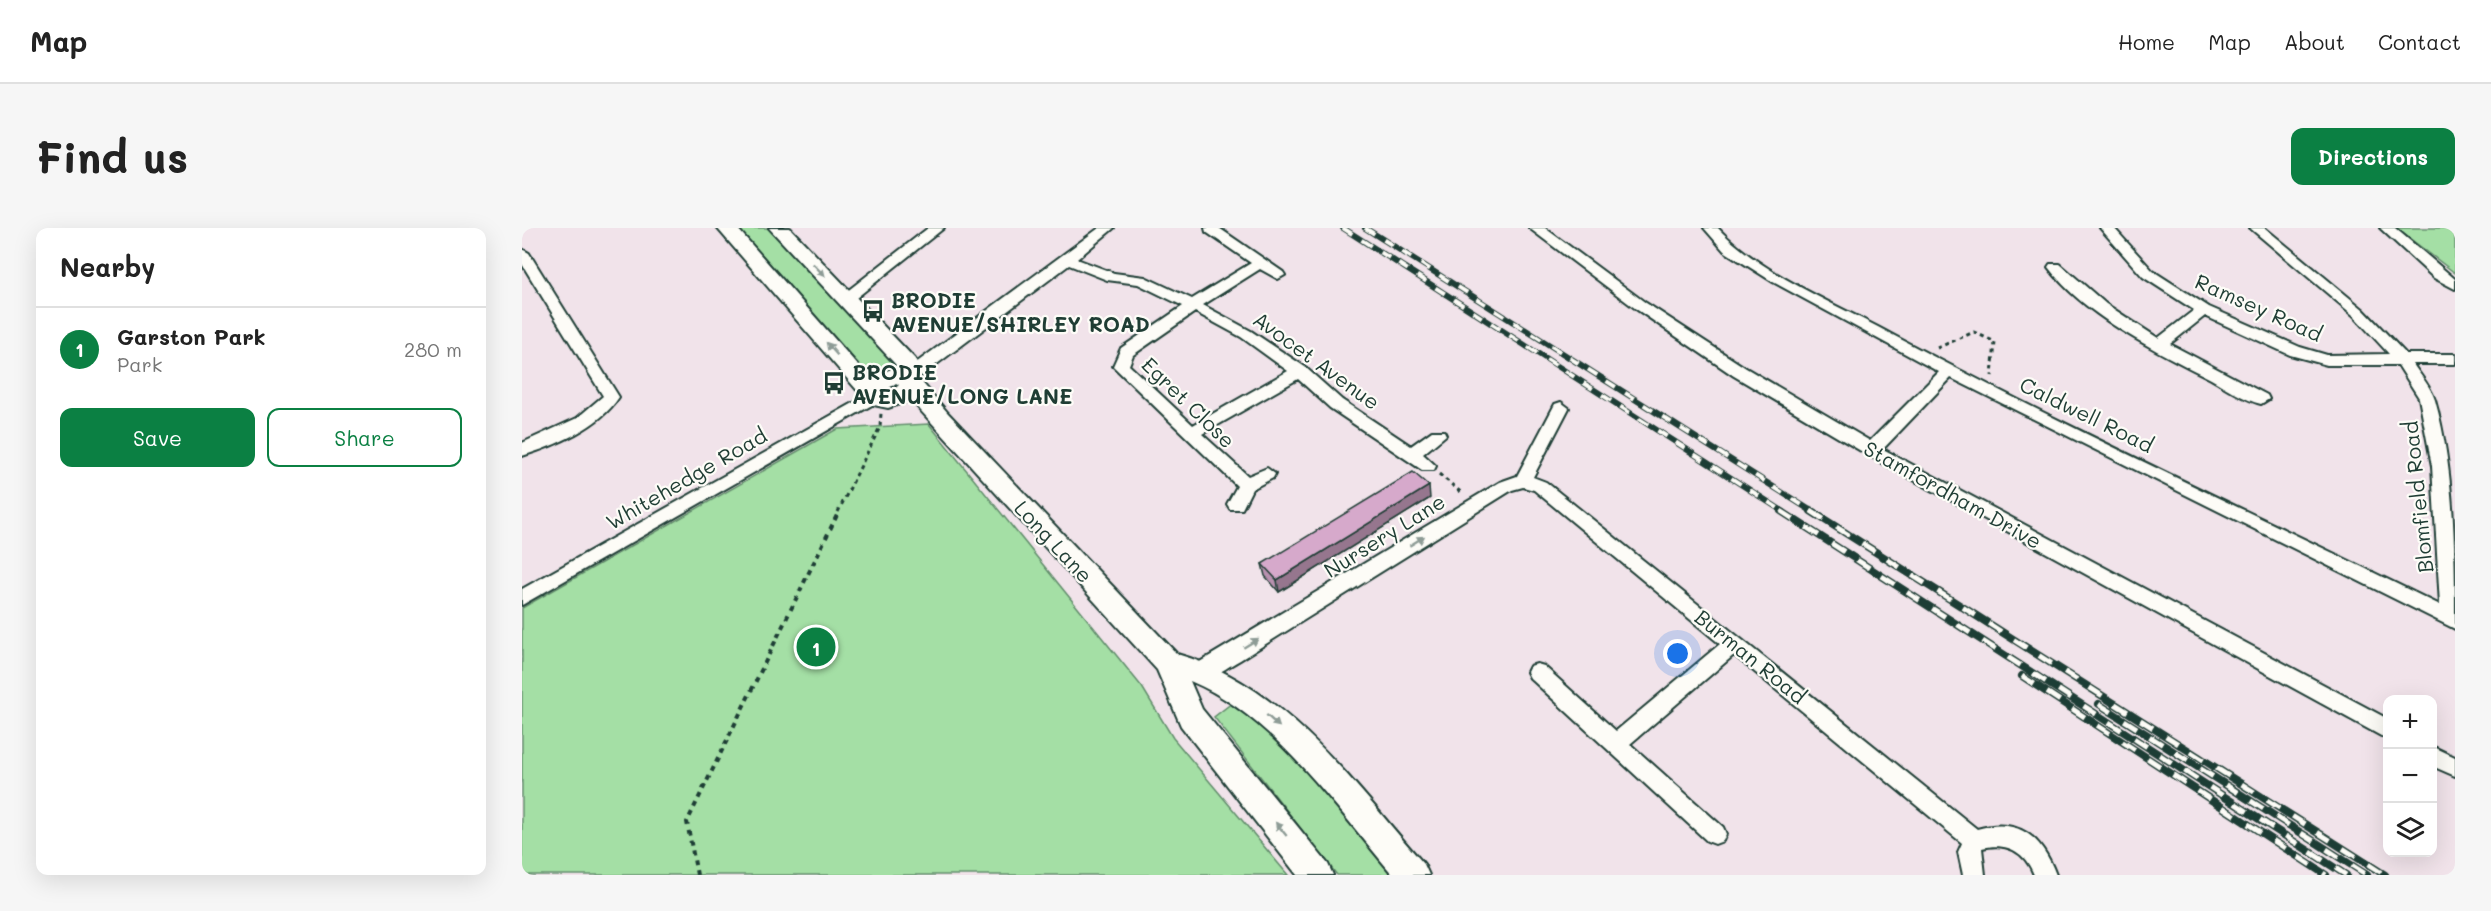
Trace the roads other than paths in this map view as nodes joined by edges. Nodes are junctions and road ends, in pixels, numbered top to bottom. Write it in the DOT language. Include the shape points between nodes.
graph roads {
  1 [pos="727,228"];
  2 [pos="779,228"];
  3 [pos="938,228"];
  4 [pos="1107,228"];
  5 [pos="1536,228"];
  6 [pos="1711,228"];
  7 [pos="2107,228"];
  8 [pos="2257,228"];
  9 [pos="2387,228"];
  10 [pos="1211,229"];
  11 [pos="522,253"];
  12 [pos="1068,260"];
  13 [pos="1261,263"];
  14 [pos="2055,267"];
  15 [pos="1278,275"];
  16 [pos="2455,285"];
  17 [pos="846,298"];
  18 [pos="1193,306"];
  19 [pos="2204,310"];
  20 [pos="2160,344"];
  21 [pos="2455,358"];
  22 [pos="2402,359"];
  23 [pos="1299,371"];
  24 [pos="1949,371"];
  25 [pos="907,379"];
  26 [pos="880,396"];
  27 [pos="2261,399"];
  28 [pos="1561,408"];
  29 [pos="940,420"];
  30 [pos="1191,433"];
  31 [pos="1438,435"];
  32 [pos="522,450"];
  33 [pos="1872,450"];
  34 [pos="1412,454"];
  35 [pos="1428,466"];
  36 [pos="1267,474"];
  37 [pos="1523,480"];
  38 [pos="1246,485"];
  39 [pos="1236,504"];
  40 [pos="522,598"];
  41 [pos="2452,620"];
  42 [pos="1735,643"];
  43 [pos="1168,663"];
  44 [pos="1200,672"];
  45 [pos="1537,672"];
  46 [pos="2383,727"];
  47 [pos="1616,742"];
  48 [pos="2437,757"];
  49 [pos="2455,767"];
  50 [pos="1715,834"];
  51 [pos="1974,840"];
  52 [pos="1317,875"];
  53 [pos="1413,875"];
  54 [pos="1974,875"];
  55 [pos="2045,875"];
  26 -- 1 [label="street, Long Lane, one-way" via="863,386"];
  2 -- 17 [label="street, one-way"];
  3 -- 17 [label="street"];
  4 -- 12 [label="street"];
  5 -- 33 [label="street, Stamfordham Drive" via="1641,306 1740,372"];
  6 -- 24 [label="street, Caldwell Road" via="1729,248 1778,279"];
  7 -- 19 [label="street, Ramsey Road" via="2148,274"];
  8 -- 22 [label="street, Blomfield Road" via="2358,312"];
  9 -- 16 [label="street"];
  10 -- 13 [label="street"];
  11 -- 32 [label="street" via="611,397 604,408 590,417"];
  12 -- 18 [label="street, Avocet Avenue" via="1112,277 1140,280"];
  12 -- 25 [label="street"];
  13 -- 15 [label="street"];
  13 -- 18 [label="street"];
  14 -- 20 [label="street" via="2077,290"];
  17 -- 25 [label="street" via="907,364"];
  18 -- 23 [label="street, Avocet Avenue" via="1246,334"];
  18 -- 30 [label="street, Egret Close" via="1126,352 1121,366"];
  19 -- 20 [label="street"];
  19 -- 22 [label="street, Ramsey Road" via="2295,351 2327,360"];
  20 -- 27 [label="street"];
  21 -- 22 [label="street, Ramsey Road"];
  22 -- 41 [label="street, Blomfield Road" via="2427,398 2440,466"];
  23 -- 30 [label="street"];
  23 -- 34 [label="street, Avocet Avenue" via="1336,404"];
  24 -- 33 [label="street"];
  24 -- 41 [label="street, Caldwell Road"];
  25 -- 26 [label="street" via="902,396"];
  25 -- 29 [label="street, Long Lane"];
  26 -- 29 [label="street, Long Lane"];
  26 -- 40 [label="street, Whitehedge Road"];
  28 -- 37 [label="street"];
  29 -- 43 [label="street, Long Lane"];
  30 -- 38 [label="street, Egret Close"];
  31 -- 34 [label="street"];
  33 -- 46 [label="street, Stamfordham Drive"];
  34 -- 35 [label="street, Avocet Avenue"];
  36 -- 38 [label="street"];
  37 -- 42 [label="street, Burman Road" via="1540,486"];
  44 -- 37 [label="street, Nursery Lane, one-way" via="1475,504"];
  38 -- 39 [label="street"];
  42 -- 47 [label="street"];
  42 -- 51 [label="street, Burman Road"];
  43 -- 44 [label="street"];
  52 -- 43 [label="street, Long Lane, one-way" via="1191,717"];
  44 -- 53 [label="street, one-way" via="1257,706 1303,748"];
  45 -- 47 [label="street"];
  47 -- 50 [label="street"];
  48 -- 49 [label="street"];
  51 -- 54 [label="street" via="1969,852"];
  51 -- 55 [label="street" via="1992,834 2025,842 2038,857"];
}
